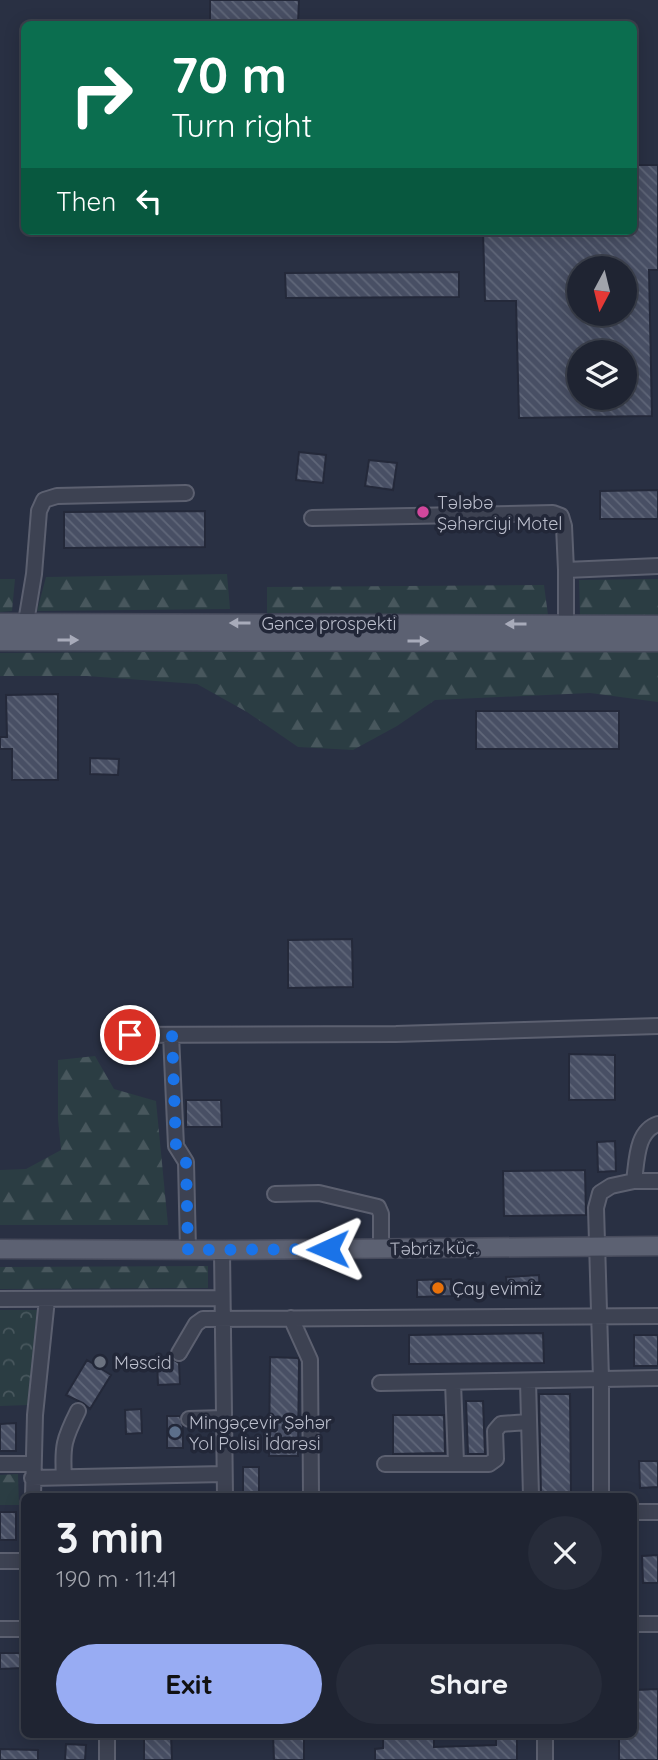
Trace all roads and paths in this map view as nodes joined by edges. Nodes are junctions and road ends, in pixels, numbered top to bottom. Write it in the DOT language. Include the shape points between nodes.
graph roads {
  1 [pos="186,493"];
  2 [pos="312,518"];
  3 [pos="658,566"];
  4 [pos="566,570"];
  5 [pos="0,622"];
  6 [pos="26,622"];
  7 [pos="658,625"];
  8 [pos="566,633"];
  9 [pos="0,641"];
  10 [pos="658,642"];
  11 [pos="658,1026"];
  12 [pos="109,1035"];
  13 [pos="172,1035"];
  14 [pos="658,1124"];
  15 [pos="634,1181"];
  16 [pos="658,1181"];
  17 [pos="275,1194"];
  18 [pos="597,1246"];
  19 [pos="658,1246"];
  20 [pos="0,1249"];
  21 [pos="382,1249"];
  22 [pos="188,1250"];
  23 [pos="222,1250"];
  24 [pos="221,1298"];
  25 [pos="0,1299"];
  26 [pos="47,1299"];
  27 [pos="658,1315"];
  28 [pos="599,1316"];
  29 [pos="291,1318"];
  30 [pos="221,1319"];
  31 [pos="179,1353"];
  32 [pos="658,1378"];
  33 [pos="601,1379"];
  34 [pos="528,1381"];
  35 [pos="453,1382"];
  36 [pos="380,1383"];
  37 [pos="78,1411"];
  38 [pos="223,1418"];
  39 [pos="189,1419"];
  40 [pos="528,1422"];
  41 [pos="456,1463"];
  42 [pos="0,1464"];
  43 [pos="385,1464"];
  44 [pos="32,1471"];
  45 [pos="224,1474"];
  46 [pos="64,1478"];
  47 [pos="33,1493"];
  48 [pos="225,1493"];
  49 [pos="311,1493"];
  50 [pos="531,1493"];
  51 [pos="601,1493"];
  52 [pos="637,1512"];
  53 [pos="658,1512"];
  54 [pos="0,1561"];
  55 [pos="21,1561"];
  56 [pos="637,1624"];
  57 [pos="658,1624"];
  58 [pos="0,1629"];
  59 [pos="21,1629"];
  60 [pos="107,1738"];
  61 [pos="545,1738"];
  62 [pos="107,1760"];
  63 [pos="545,1760"];
  1 -- 6 [label="street" via="44,500 38,511"];
  2 -- 4 [label="street" via="553,513 561,516 564,526"];
  3 -- 4 [label="street"];
  4 -- 8 [label="street"];
  5 -- 6 [label="main road, Gəncə prospekti"];
  8 -- 6 [label="main road, Gəncə prospekti, one-way"];
  7 -- 8 [label="main road, Gəncə prospekti"];
  9 -- 8 [label="main road, Gəncə prospekti, one-way"];
  8 -- 10 [label="main road, Gəncə prospekti"];
  11 -- 13 [label="street"];
  12 -- 13 [label="street"];
  13 -- 22 [label="street" via="176,1146 186,1162"];
  14 -- 15 [label="street" via="643,1134"];
  15 -- 16 [label="street"];
  15 -- 18 [label="street" via="600,1193"];
  17 -- 21 [label="street" via="319,1193 368,1202 381,1214"];
  18 -- 19 [label="main road, Təbriz küç."];
  18 -- 21 [label="main road, Təbriz küç."];
  18 -- 28 [label="street"];
  20 -- 22 [label="main road, Təbriz küç."];
  21 -- 23 [label="main road, Təbriz küç."];
  22 -- 23 [label="main road, Təbriz küç."];
  23 -- 24 [label="street"];
  24 -- 26 [label="street"];
  24 -- 30 [label="street"];
  25 -- 26 [label="street"];
  26 -- 44 [label="street"];
  27 -- 28 [label="street"];
  28 -- 29 [label="street"];
  28 -- 33 [label="street"];
  29 -- 30 [label="street"];
  29 -- 49 [label="street" via="310,1360"];
  30 -- 31 [label="street" via="203,1319 196,1324"];
  30 -- 38 [label="street"];
  32 -- 33 [label="street"];
  33 -- 34 [label="street"];
  33 -- 51 [label="street"];
  34 -- 35 [label="street"];
  34 -- 40 [label="street"];
  35 -- 36 [label="street"];
  35 -- 41 [label="street"];
  37 -- 46 [label="street" via="62,1450"];
  38 -- 39 [label="street"];
  38 -- 45 [label="street"];
  40 -- 41 [label="street" via="501,1424 495,1431 496,1459 489,1464"];
  40 -- 50 [label="street"];
  41 -- 43 [label="street"];
  42 -- 44 [label="street"];
  44 -- 46 [label="street"];
  44 -- 47 [label="street"];
  45 -- 46 [label="street"];
  45 -- 48 [label="street"];
  52 -- 53 [label="street"];
  54 -- 55 [label="street"];
  56 -- 57 [label="street"];
  58 -- 59 [label="street"];
  60 -- 62 [label="street"];
  61 -- 63 [label="street"];
}
